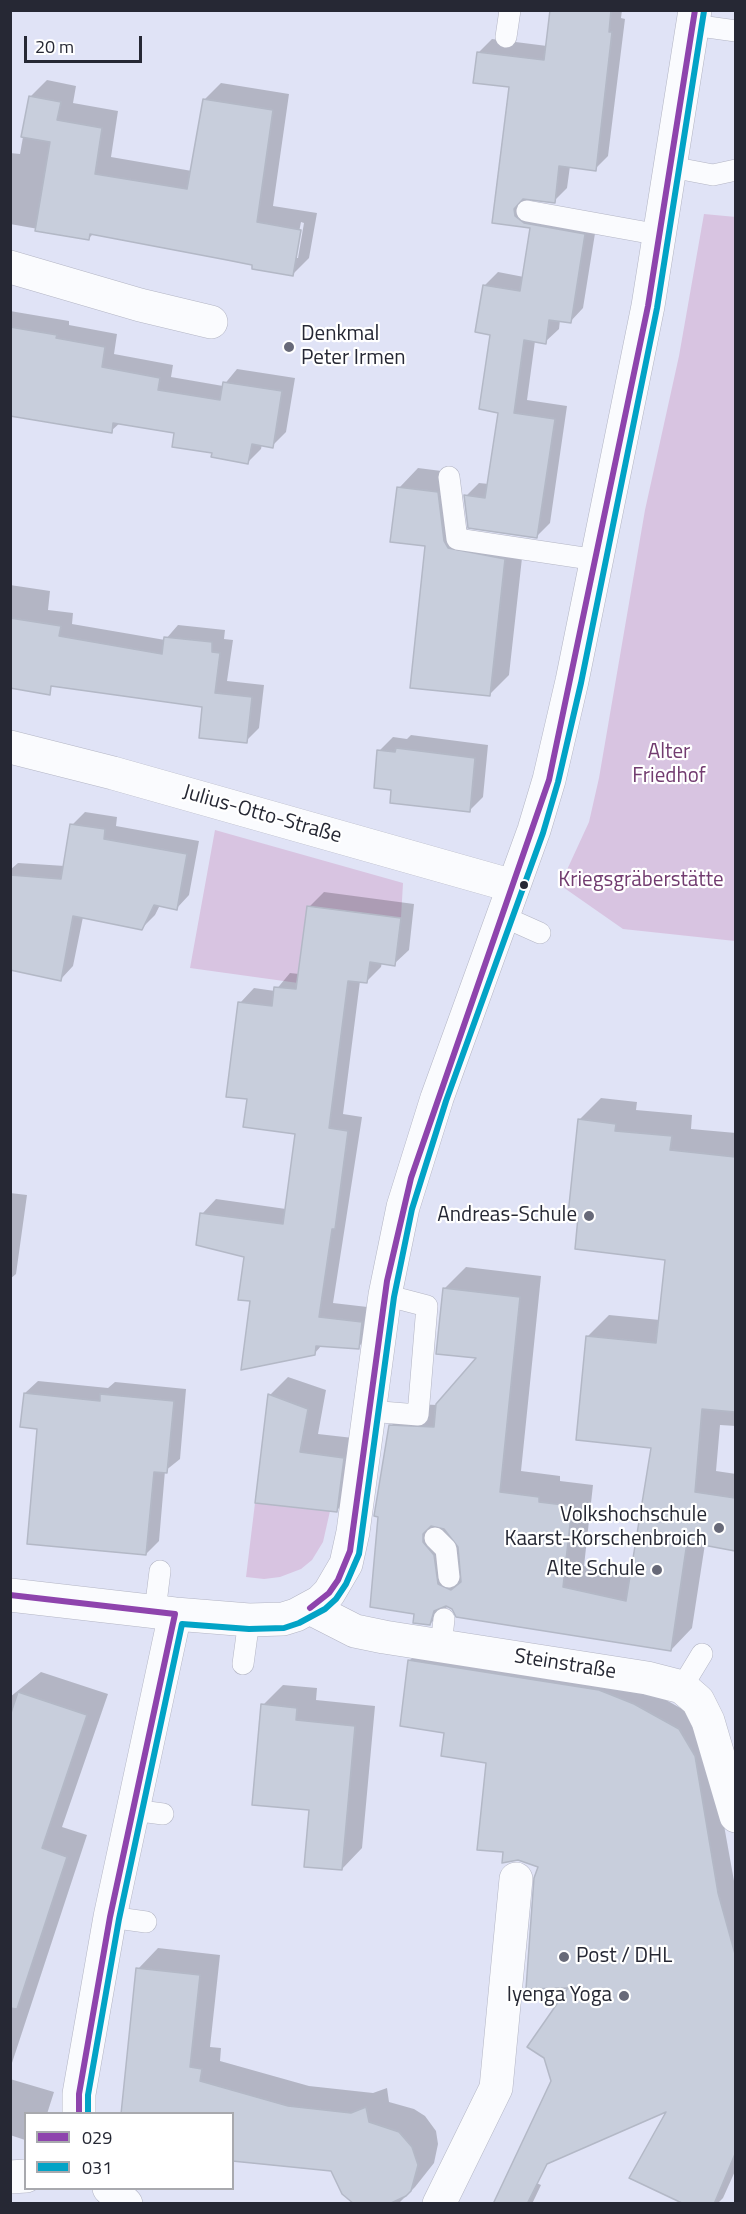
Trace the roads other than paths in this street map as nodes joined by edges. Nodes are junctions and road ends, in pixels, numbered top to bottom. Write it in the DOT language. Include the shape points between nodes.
graph roads {
  1 [pos="510,10"];
  2 [pos="694,18"];
  3 [pos="735,31"];
  4 [pos="506,38"];
  5 [pos="671,167"];
  6 [pos="735,170"];
  7 [pos="527,211"];
  8 [pos="660,235"];
  9 [pos="10,267"];
  10 [pos="211,322"];
  11 [pos="449,477"];
  12 [pos="597,560"];
  13 [pos="10,747"];
  14 [pos="513,886"];
  15 [pos="502,916"];
  16 [pos="540,933"];
  17 [pos="385,1295"];
  18 [pos="369,1411"];
  19 [pos="435,1538"];
  20 [pos="160,1571"];
  21 [pos="449,1577"];
  22 [pos="10,1595"];
  23 [pos="310,1608"];
  24 [pos="165,1612"];
  25 [pos="249,1620"];
  26 [pos="702,1654"];
  27 [pos="243,1664"];
  28 [pos="682,1687"];
  29 [pos="735,1816"];
  30 [pos="516,1879"];
  31 [pos="110,1917"];
  32 [pos="146,1922"];
  33 [pos="79,2112"];
  34 [pos="111,2190"];
  35 [pos="126,2204"];
  36 [pos="439,2204"];
  1 -- 4 [label="lane"];
  2 -- 3 [label="lane"];
  2 -- 5 [label="street"];
  5 -- 6 [label="lane" via="713,176"];
  5 -- 8 [label="street"];
  7 -- 8 [label="lane"];
  8 -- 12 [label="street"];
  9 -- 10 [label="street"];
  11 -- 12 [label="lane" via="457,539"];
  12 -- 14 [label="street" via="549,780"];
  13 -- 14 [label="street, Julius-Otto-Straße"];
  14 -- 15 [label="street"];
  15 -- 16 [label="lane"];
  15 -- 17 [label="street" via="417,1160"];
  17 -- 18 [label="street"];
  17 -- 18 [label="lane" via="426,1306 418,1414"];
  18 -- 23 [label="street" via="346,1564 329,1593"];
  19 -- 21 [label="lane" via="446,1549"];
  20 -- 24 [label="lane"];
  22 -- 24 [label="street"];
  23 -- 25 [label="street" via="284,1619"];
  23 -- 28 [label="street, Steinstraße" via="355,1631 442,1633"];
  24 -- 25 [label="street"];
  24 -- 31 [label="street" via="148,1812"];
  25 -- 27 [label="lane"];
  26 -- 28 [label="lane"];
  28 -- 29 [label="street" via="698,1701 708,1721"];
  30 -- 36 [label="street" via="496,2088"];
  31 -- 32 [label="lane"];
  31 -- 33 [label="street" via="80,2086"];
  34 -- 35 [label="street"];
}
